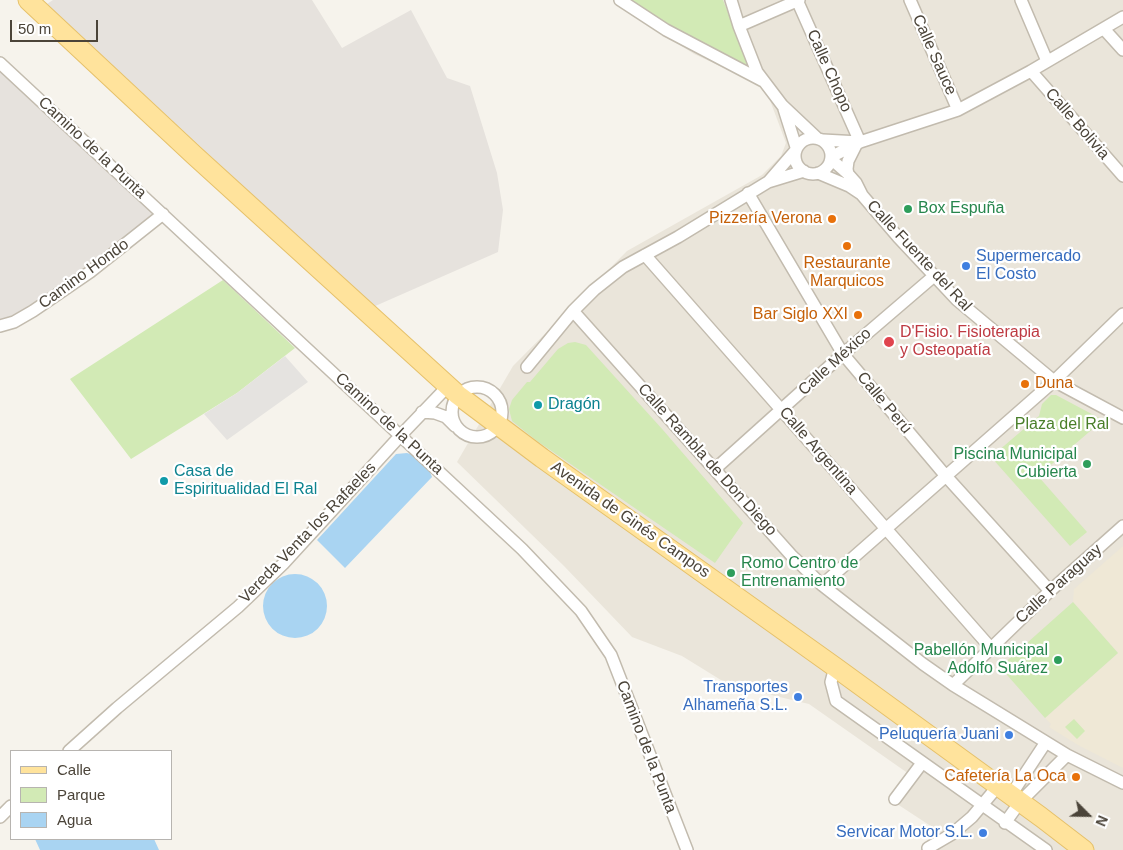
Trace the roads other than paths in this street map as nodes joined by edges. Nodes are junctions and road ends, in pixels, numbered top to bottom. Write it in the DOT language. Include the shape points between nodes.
graph roads {
  1 [pos="28,0"];
  2 [pos="620,0"];
  3 [pos="731,0"];
  4 [pos="798,0"];
  5 [pos="910,0"];
  6 [pos="1021,0"];
  7 [pos="1123,17"];
  8 [pos="739,26"];
  9 [pos="1104,29"];
  10 [pos="1123,50"];
  11 [pos="1047,61"];
  12 [pos="0,63"];
  13 [pos="1031,71"];
  14 [pos="764,82"];
  15 [pos="782,105"];
  16 [pos="958,110"];
  17 [pos="820,139"];
  18 [pos="858,143"];
  19 [pos="796,149"];
  20 [pos="831,158"];
  21 [pos="804,172"];
  22 [pos="818,173"];
  23 [pos="848,174"];
  24 [pos="1123,176"];
  25 [pos="768,182"];
  26 [pos="748,193"];
  27 [pos="862,195"];
  28 [pos="163,214"];
  29 [pos="645,255"];
  30 [pos="934,276"];
  31 [pos="573,311"];
  32 [pos="1123,314"];
  33 [pos="0,326"];
  34 [pos="843,354"];
  35 [pos="527,367"];
  36 [pos="1054,381"];
  37 [pos="453,391"];
  38 [pos="782,410"];
  39 [pos="422,412"];
  40 [pos="1111,412"];
  41 [pos="1123,418"];
  42 [pos="1123,425"];
  43 [pos="455,426"];
  44 [pos="498,426"];
  45 [pos="401,435"];
  46 [pos="714,469"];
  47 [pos="944,476"];
  48 [pos="1123,526"];
  49 [pos="885,528"];
  50 [pos="822,585"];
  51 [pos="1050,591"];
  52 [pos="990,648"];
  53 [pos="835,667"];
  54 [pos="953,685"];
  55 [pos="1046,742"];
  56 [pos="70,750"];
  57 [pos="1067,755"];
  58 [pos="922,762"];
  59 [pos="1123,783"];
  60 [pos="1010,794"];
  61 [pos="895,799"];
  62 [pos="982,806"];
  63 [pos="10,807"];
  64 [pos="0,817"];
  65 [pos="1042,817"];
  66 [pos="1006,823"];
  67 [pos="928,848"];
  68 [pos="686,850"];
  69 [pos="1046,850"];
  70 [pos="1084,850"];
  71 [pos="1094,850"];
  1 -- 37 [label="main road, Avenida de Ginés Campos"];
  2 -- 14 [label="street" via="683,39"];
  3 -- 8 [label="street"];
  4 -- 8 [label="street"];
  4 -- 18 [label="street, Calle Chopo"];
  5 -- 16 [label="street, Calle Sauce"];
  6 -- 11 [label="street"];
  7 -- 9 [label="street"];
  8 -- 14 [label="street"];
  9 -- 10 [label="street"];
  9 -- 11 [label="street"];
  11 -- 13 [label="street"];
  12 -- 28 [label="street, Camino de la Punta"];
  13 -- 16 [label="street"];
  13 -- 24 [label="street, Calle Bolivia"];
  14 -- 15 [label="street"];
  15 -- 17 [label="street"];
  15 -- 19 [label="street"];
  16 -- 18 [label="street"];
  17 -- 18 [label="street"];
  17 -- 19 [label="street" via="804,139"];
  17 -- 20 [label="street" via="830,148"];
  18 -- 20 [label="street"];
  18 -- 23 [label="street" via="848,161"];
  19 -- 21 [label="street" via="795,160"];
  19 -- 25 [label="street"];
  20 -- 22 [label="street" via="827,167"];
  20 -- 23 [label="street, Calle Fuente del Ral"];
  21 -- 22 [label="street"];
  21 -- 25 [label="street"];
  22 -- 27 [label="street, Calle Fuente del Ral"];
  23 -- 27 [label="street, Calle Fuente del Ral"];
  25 -- 26 [label="street"];
  26 -- 29 [label="street"];
  26 -- 34 [label="street, Calle Perú"];
  27 -- 30 [label="street, Calle Fuente del Ral"];
  28 -- 33 [label="street, Camino Hondo" via="90,272 33,311"];
  28 -- 45 [label="street, Camino de la Punta"];
  29 -- 31 [label="street" via="623,267"];
  29 -- 38 [label="street, Calle Argentina"];
  30 -- 34 [label="street, Calle México"];
  30 -- 36 [label="street, Calle Fuente del Ral" via="957,300"];
  31 -- 35 [label="street"];
  31 -- 46 [label="street, Calle Rambla de Don Diego"];
  32 -- 36 [label="street"];
  34 -- 38 [label="street, Calle México"];
  34 -- 47 [label="street, Calle Perú"];
  36 -- 40 [label="street, Calle Fuente del Ral"];
  36 -- 47 [label="street"];
  37 -- 39 [label="street, Vereda Venta los Rafaeles"];
  37 -- 43 [label="street" via="452,418"];
  37 -- 44 [label="main road, Avenida de Ginés Campos"];
  38 -- 46 [label="street, Calle México"];
  38 -- 49 [label="street, Calle Argentina"];
  39 -- 43 [label="street" via="446,417"];
  39 -- 45 [label="street, Vereda Venta los Rafaeles"];
  40 -- 41 [label="street, Calle Fuente del Ral"];
  40 -- 42 [label="street"];
  43 -- 44 [label="street" via="469,437 478,438 487,436"];
  44 -- 53 [label="main road, Avenida de Ginés Campos"];
  45 -- 56 [label="street, Vereda Venta los Rafaeles" via="257,589"];
  45 -- 68 [label="street, Camino de la Punta" via="522,549 581,610 611,655"];
  46 -- 50 [label="street, Calle Rambla de Don Diego"];
  47 -- 49 [label="street"];
  47 -- 51 [label="street, Calle Perú"];
  48 -- 51 [label="street, Calle Paraguay"];
  49 -- 50 [label="street"];
  49 -- 52 [label="street, Calle Argentina"];
  50 -- 54 [label="street, Calle Rambla de Don Diego"];
  51 -- 52 [label="street, Calle Paraguay"];
  52 -- 54 [label="street, Calle Paraguay"];
  53 -- 58 [label="street" via="831,682 836,701"];
  53 -- 60 [label="main road, Avenida de Ginés Campos"];
  54 -- 55 [label="street, Calle Rambla de Don Diego"];
  55 -- 57 [label="street, Calle Rambla de Don Diego"];
  55 -- 60 [label="street"];
  57 -- 59 [label="street, Calle Rambla de Don Diego"];
  57 -- 60 [label="street"];
  58 -- 61 [label="street"];
  58 -- 62 [label="street"];
  60 -- 62 [label="street"];
  60 -- 65 [label="main road, Avenida de Ginés Campos"];
  60 -- 66 [label="street"];
  62 -- 66 [label="street"];
  62 -- 67 [label="street" via="952,834"];
  63 -- 64 [label="street"];
  65 -- 70 [label="main road, Avenida de Ginés Campos"];
  65 -- 71 [label="main road, Avenida de Ginés Campos"];
  66 -- 69 [label="street"];
}
